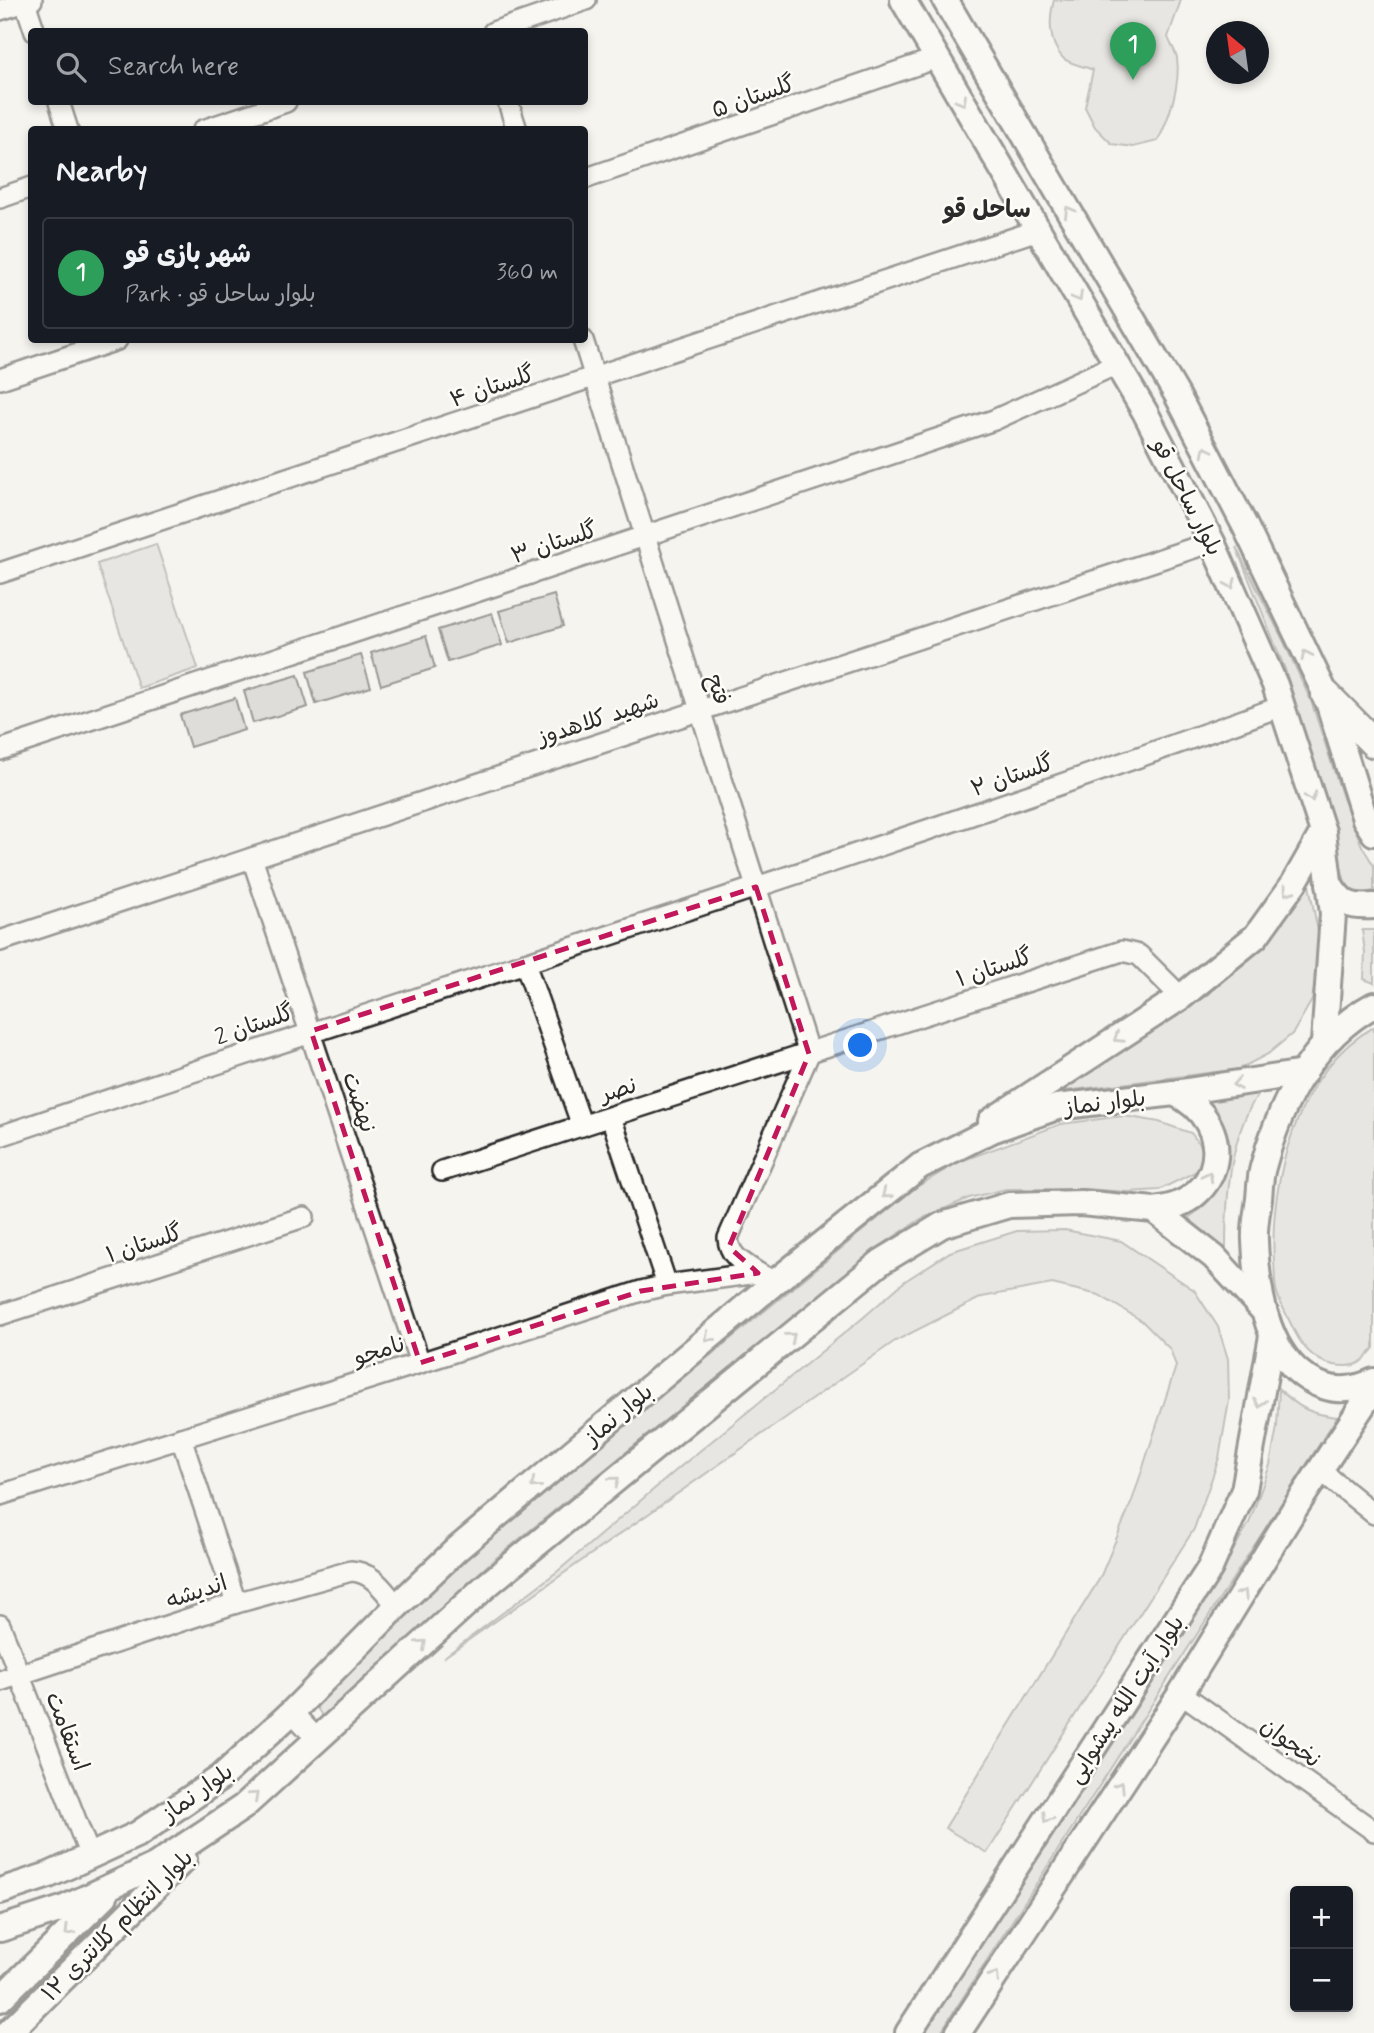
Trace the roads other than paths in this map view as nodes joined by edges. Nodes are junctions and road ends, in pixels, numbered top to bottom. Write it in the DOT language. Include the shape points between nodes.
graph roads {
  1 [pos="586,0"];
  2 [pos="903,0"];
  3 [pos="945,0"];
  4 [pos="28,1"];
  5 [pos="0,10"];
  6 [pos="33,28"];
  7 [pos="505,28"];
  8 [pos="937,58"];
  9 [pos="60,105"];
  10 [pos="277,105"];
  11 [pos="509,105"];
  12 [pos="67,126"];
  13 [pos="215,126"];
  14 [pos="516,126"];
  15 [pos="588,178"];
  16 [pos="28,188"];
  17 [pos="0,198"];
  18 [pos="1038,230"];
  19 [pos="108,343"];
  20 [pos="584,343"];
  21 [pos="1117,364"];
  22 [pos="595,377"];
  23 [pos="0,379"];
  24 [pos="646,537"];
  25 [pos="1212,542"];
  26 [pos="0,573"];
  27 [pos="1326,695"];
  28 [pos="1282,706"];
  29 [pos="700,710"];
  30 [pos="1374,743"];
  31 [pos="0,750"];
  32 [pos="1322,832"];
  33 [pos="1374,833"];
  34 [pos="252,858"];
  35 [pos="1329,883"];
  36 [pos="756,887"];
  37 [pos="1374,906"];
  38 [pos="0,940"];
  39 [pos="525,963"];
  40 [pos="1181,997"];
  41 [pos="1374,1005"];
  42 [pos="311,1031"];
  43 [pos="1324,1043"];
  44 [pos="809,1054"];
  45 [pos="1304,1073"];
  46 [pos="1174,1093"];
  47 [pos="611,1117"];
  48 [pos="582,1126"];
  49 [pos="0,1136"];
  50 [pos="920,1166"];
  51 [pos="442,1171"];
  52 [pos="1154,1210"];
  53 [pos="304,1217"];
  54 [pos="766,1277"];
  55 [pos="667,1284"];
  56 [pos="1263,1310"];
  57 [pos="0,1315"];
  58 [pos="1272,1336"];
  59 [pos="420,1363"];
  60 [pos="1374,1381"];
  61 [pos="1374,1388"];
  62 [pos="176,1439"];
  63 [pos="1320,1470"];
  64 [pos="0,1495"];
  65 [pos="1374,1514"];
  66 [pos="236,1603"];
  67 [pos="397,1606"];
  68 [pos="0,1625"];
  69 [pos="20,1675"];
  70 [pos="0,1681"];
  71 [pos="1181,1693"];
  72 [pos="292,1712"];
  73 [pos="317,1739"];
  74 [pos="227,1817"];
  75 [pos="1374,1831"];
  76 [pos="90,1856"];
  77 [pos="118,1883"];
  78 [pos="0,1891"];
  79 [pos="0,1929"];
  80 [pos="0,1999"];
  81 [pos="8,2033"];
  82 [pos="908,2033"];
  83 [pos="958,2033"];
  1 -- 7 [label="street"];
  2 -- 8 [label="main road, بلوار ساحل قو"];
  27 -- 3 [label="main road, بلوار ساحل قو, one-way" via="1177,395"];
  4 -- 5 [label="street"];
  4 -- 6 [label="street"];
  8 -- 15 [label="street, گلستان ۵"];
  8 -- 18 [label="main road, بلوار ساحل قو, one-way"];
  9 -- 12 [label="street"];
  10 -- 13 [label="street"];
  11 -- 14 [label="street"];
  16 -- 17 [label="street"];
  18 -- 21 [label="main road, بلوار ساحل قو, one-way"];
  18 -- 22 [label="street, گلستان ۴"];
  19 -- 23 [label="street"];
  20 -- 22 [label="street, فتح"];
  21 -- 24 [label="street, گلستان ۳" via="994,420"];
  21 -- 25 [label="main road, بلوار ساحل قو"];
  22 -- 24 [label="street, فتح"];
  22 -- 26 [label="street, گلستان ۴"];
  24 -- 29 [label="street, فتح"];
  24 -- 31 [label="street, گلستان ۳"];
  25 -- 28 [label="main road, بلوار ساحل قو, one-way"];
  25 -- 29 [label="street, شهید کلاهدوز"];
  27 -- 30 [label="highway"];
  27 -- 33 [label="main road, بلوار ساحل قو" via="1365,818"];
  28 -- 32 [label="main road, بلوار ساحل قو, one-way"];
  28 -- 36 [label="street, گلستان ۲"];
  29 -- 34 [label="street, شهید کلاهدوز"];
  29 -- 36 [label="street, فتح"];
  32 -- 35 [label="main road, بلوار ساحل قو"];
  32 -- 40 [label="main road, one-way" via="1294,883 1256,936"];
  34 -- 38 [label="street, شهید کلاهدوز"];
  34 -- 42 [label="street, نهضت"];
  35 -- 37 [label="main road" via="1339,899 1354,907"];
  35 -- 43 [label="main road, بلوار ساحل قو" via="1333,914"];
  36 -- 39 [label="street, گلستان ۲"];
  36 -- 44 [label="street, فتح"];
  39 -- 42 [label="street, گلستان 2"];
  39 -- 48 [label="street"];
  40 -- 44 [label="street, گلستان ۱" via="1139,955 1122,951"];
  40 -- 50 [label="main road, one-way"];
  41 -- 43 [label="main road"];
  42 -- 49 [label="street, گلستان 2"];
  42 -- 59 [label="street, نهضت"];
  43 -- 45 [label="main road"];
  44 -- 47 [label="street, نصر"];
  44 -- 54 [label="street" via="729,1238 734,1256"];
  45 -- 46 [label="main road, بلوار نماز, one-way"];
  45 -- 56 [label="main road" via="1286,1102 1262,1169 1254,1239"];
  46 -- 50 [label="main road, بلوار نماز" via="1058,1107 992,1130"];
  52 -- 46 [label="main road, one-way" via="1170,1209 1197,1194 1207,1182 1216,1152 1209,1122 1194,1105"];
  47 -- 48 [label="street, نصر"];
  47 -- 55 [label="street"];
  48 -- 51 [label="street, نصر"];
  50 -- 54 [label="main road, بلوار نماز, one-way"];
  52 -- 56 [label="main road" via="1214,1257"];
  73 -- 52 [label="main road, بلوار نماز, one-way" via="487,1585 881,1262 942,1225 1009,1205 1081,1203"];
  53 -- 57 [label="street, گلستان ۱"];
  54 -- 55 [label="street, نامجو"];
  54 -- 67 [label="main road, بلوار نماز, one-way"];
  55 -- 59 [label="street, نامجو"];
  56 -- 58 [label="main road"];
  58 -- 60 [label="main road" via="1306,1380 1332,1389"];
  58 -- 82 [label="main road, بلوار آیت الله پیشوایی, one-way" via="1244,1490 1210,1568"];
  59 -- 62 [label="street, نامجو"];
  61 -- 63 [label="main road, بلوار آیت الله پیشوایی"];
  62 -- 64 [label="street, نامجو"];
  62 -- 66 [label="street"];
  63 -- 65 [label="street"];
  71 -- 63 [label="main road, بلوار آیت الله پیشوایی, one-way"];
  66 -- 67 [label="street, اندیشه" via="351,1571 370,1577"];
  66 -- 69 [label="street, اندیشه"];
  67 -- 72 [label="main road, بلوار نماز"];
  68 -- 69 [label="street, استقامت"];
  69 -- 70 [label="street, اندیشه"];
  69 -- 76 [label="street, استقامت"];
  71 -- 75 [label="street, نخجوان"];
  83 -- 71 [label="main road, بلوار آیت الله پیشوایی, one-way"];
  72 -- 73 [label="street"];
  72 -- 76 [label="main road, بلوار نماز" via="220,1778 138,1833"];
  74 -- 73 [label="main road, بلوار نماز, one-way"];
  74 -- 77 [label="main road, بلوار نماز" via="156,1865"];
  74 -- 81 [label="main road, بلوار انتظام کلانتری ۱۲"];
  76 -- 78 [label="main road, بلوار نماز"];
  77 -- 79 [label="main road, بلوار نماز" via="62,1909"];
  77 -- 80 [label="main road, بلوار انتظام کلانتری ۱۲, one-way"];
}
